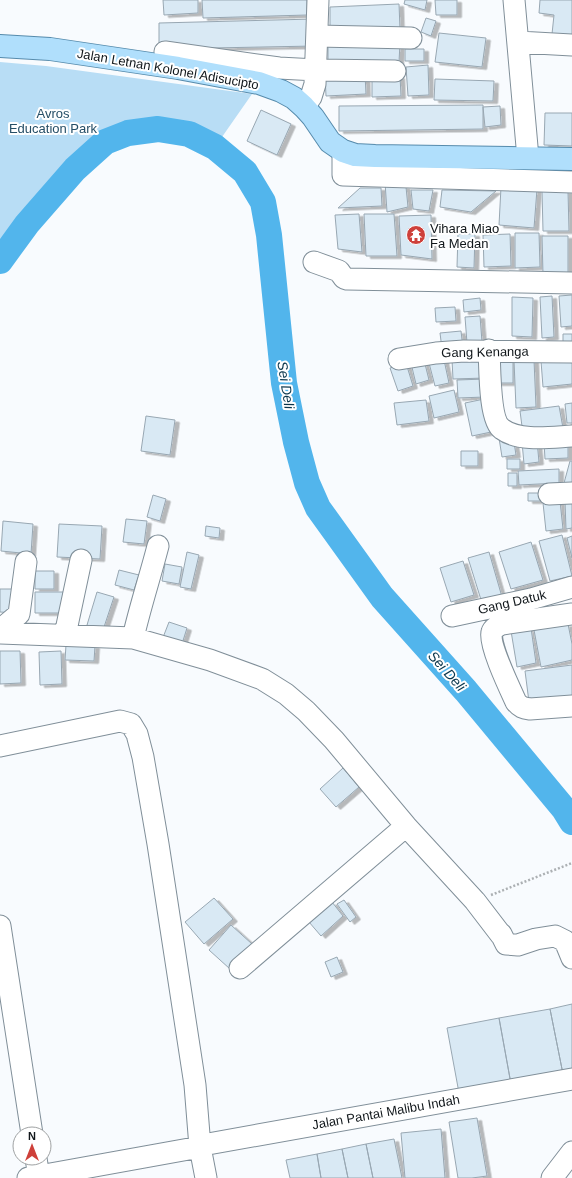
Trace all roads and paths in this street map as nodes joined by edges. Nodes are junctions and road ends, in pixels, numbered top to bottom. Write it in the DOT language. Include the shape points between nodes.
graph roads {
  1 [pos="318,0"];
  2 [pos="514,0"];
  3 [pos="317,36"];
  4 [pos="412,38"];
  5 [pos="518,42"];
  6 [pos="572,45"];
  7 [pos="0,46"];
  8 [pos="165,52"];
  9 [pos="316,70"];
  10 [pos="395,71"];
  11 [pos="304,107"];
  12 [pos="528,158"];
  13 [pos="572,159"];
  14 [pos="396,166"];
  15 [pos="572,182"];
  16 [pos="314,262"];
  17 [pos="572,283"];
  18 [pos="489,350"];
  19 [pos="572,352"];
  20 [pos="399,359"];
  21 [pos="572,436"];
  22 [pos="572,493"];
  23 [pos="549,494"];
  24 [pos="158,546"];
  25 [pos="81,560"];
  26 [pos="26,562"];
  27 [pos="572,588"];
  28 [pos="572,614"];
  29 [pos="452,616"];
  30 [pos="0,630"];
  31 [pos="0,634"];
  32 [pos="65,635"];
  33 [pos="133,638"];
  34 [pos="572,706"];
  35 [pos="0,746"];
  36 [pos="406,826"];
  37 [pos="572,863"];
  38 [pos="475,901"];
  39 [pos="0,926"];
  40 [pos="572,958"];
  41 [pos="240,968"];
  42 [pos="572,1079"];
  43 [pos="31,1126"];
  44 [pos="200,1147"];
  45 [pos="572,1152"];
  46 [pos="36,1173"];
  47 [pos="206,1178"];
  48 [pos="552,1178"];
  1 -- 3 [label="street"];
  2 -- 5 [label="street"];
  3 -- 4 [label="street"];
  3 -- 9 [label="street"];
  5 -- 6 [label="street"];
  5 -- 12 [label="street"];
  7 -- 11 [label="main road, Jalan Letnan Kolonel Adisucipto" via="50,49 259,83 281,91"];
  8 -- 9 [label="street" via="260,66"];
  9 -- 10 [label="street"];
  9 -- 11 [label="street" via="311,97"];
  11 -- 14 [label="main road, Jalan Letnan Kolonel Adisucipto" via="330,142 343,151"];
  12 -- 13 [label="main road, Jalan Letnan Kolonel Adisucipto"];
  12 -- 14 [label="main road, Jalan Letnan Kolonel Adisucipto"];
  14 -- 15 [label="street" via="456,179"];
  16 -- 17 [label="street" via="339,271 347,279"];
  18 -- 19 [label="street, Gang Kenanga"];
  18 -- 20 [label="street, Gang Kenanga" via="436,353"];
  18 -- 21 [label="street" via="492,404 501,429 528,437"];
  22 -- 23 [label="street"];
  24 -- 33 [label="street"];
  25 -- 32 [label="street"];
  26 -- 30 [label="street" via="19,614"];
  27 -- 29 [label="street, Gang Datuk"];
  28 -- 34 [label="street" via="502,624 494,629 491,637 492,645 519,706 530,709"];
  31 -- 32 [label="street"];
  32 -- 33 [label="street"];
  33 -- 36 [label="street" via="210,660 262,679 286,694 334,740"];
  35 -- 44 [label="street" via="120,721 131,724 137,734 158,844 195,1086"];
  36 -- 38 [label="street"];
  36 -- 41 [label="street"];
  37 -- 38 [label="path"];
  38 -- 40 [label="street" via="506,944 518,945 555,936 566,941"];
  39 -- 43 [label="street"];
  42 -- 44 [label="street, Jalan Pantai Malibu Indah"];
  44 -- 46 [label="street, Jalan Pantai Malibu Indah"];
  44 -- 47 [label="street"];
  45 -- 48 [label="street"];
}
